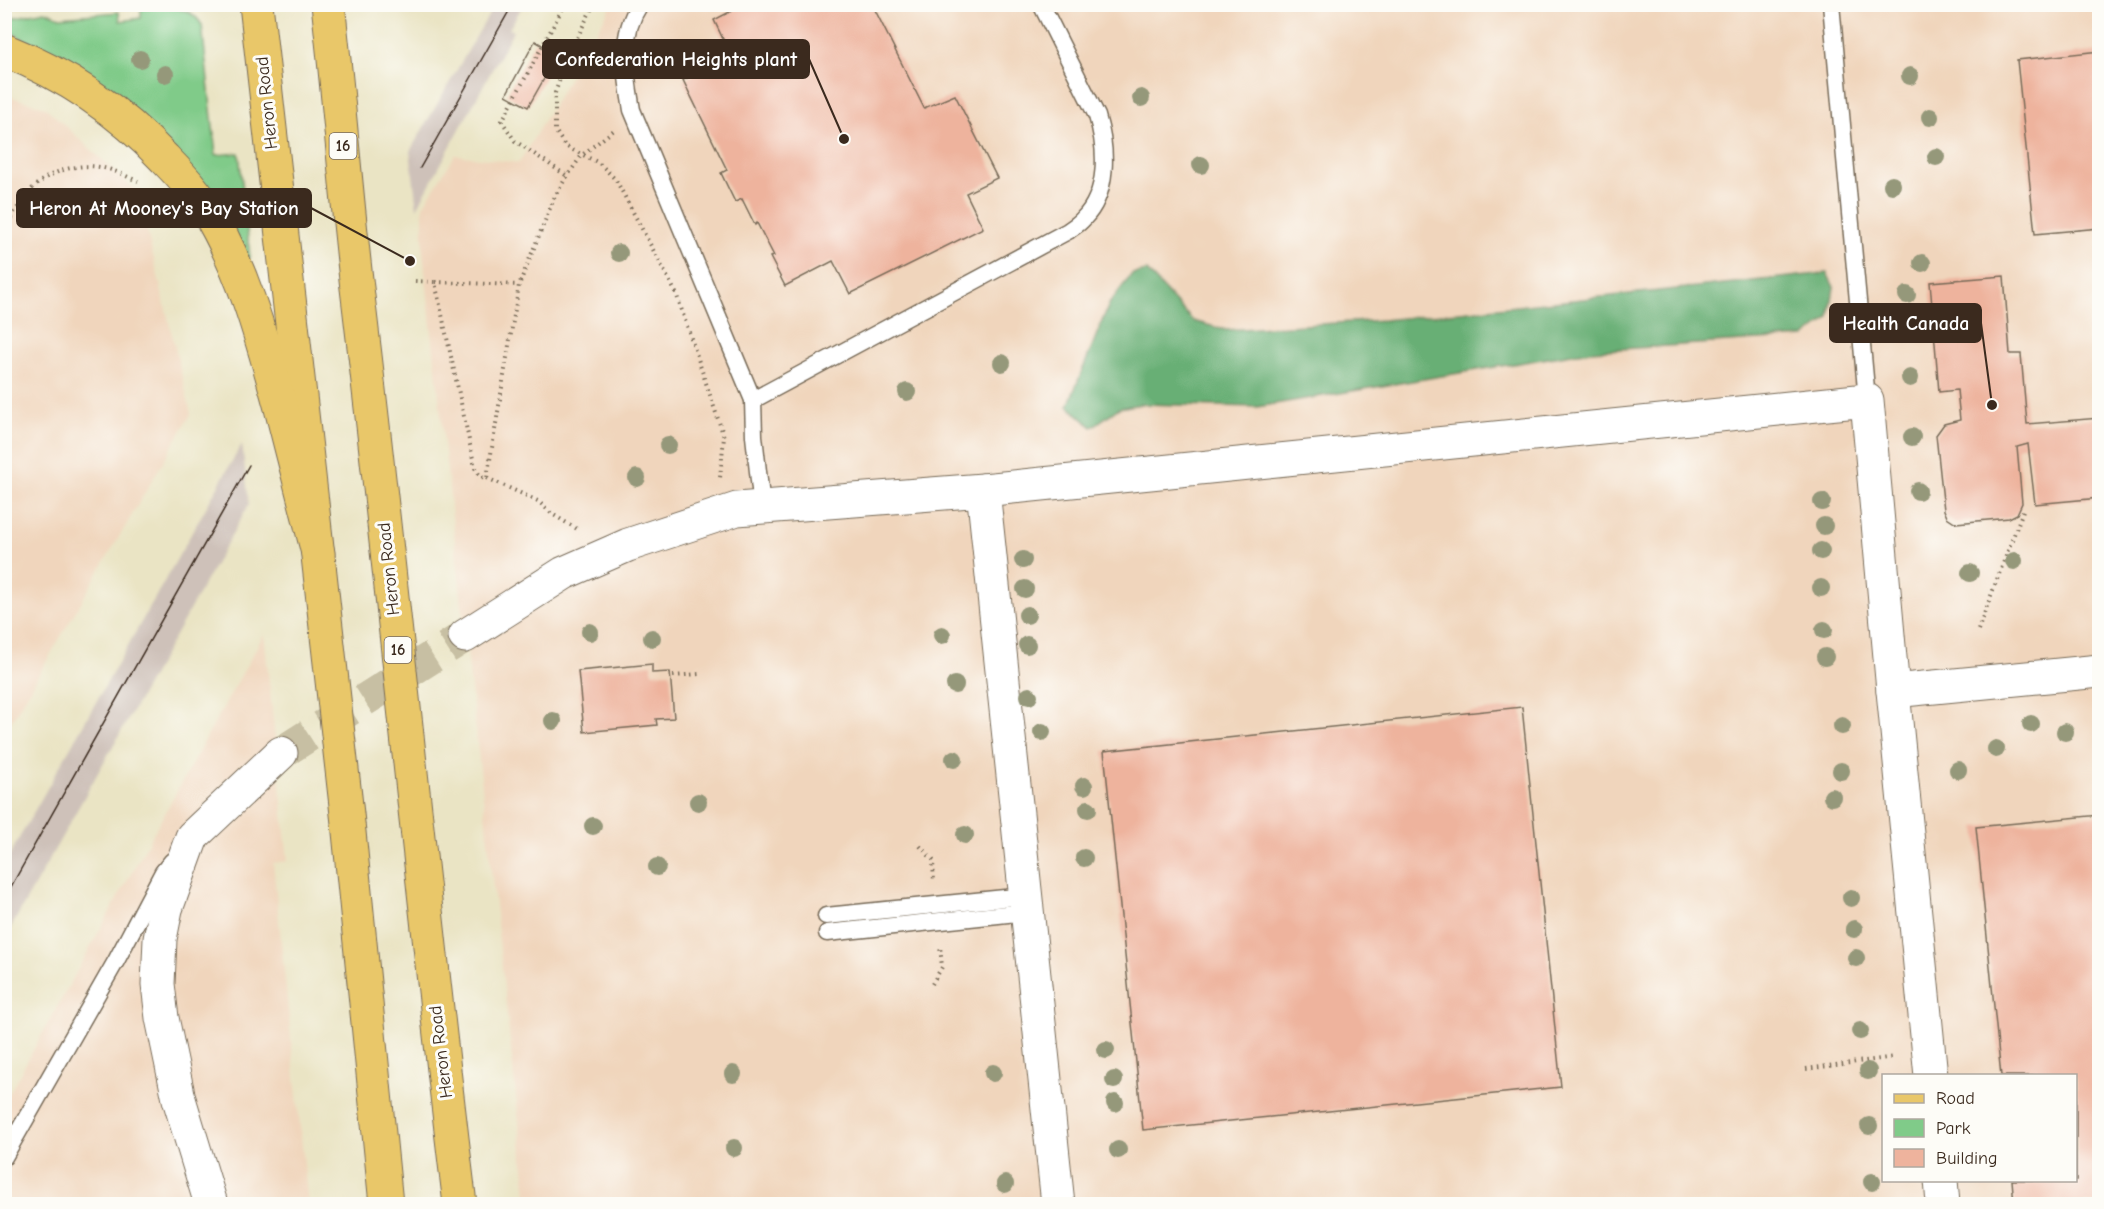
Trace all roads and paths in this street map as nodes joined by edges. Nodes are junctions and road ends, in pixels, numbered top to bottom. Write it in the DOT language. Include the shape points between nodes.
graph roads {
  1 [pos="256,4"];
  2 [pos="328,4"];
  3 [pos="565,4"];
  4 [pos="594,4"];
  5 [pos="640,4"];
  6 [pos="1831,4"];
  7 [pos="1043,5"];
  8 [pos="4,50"];
  9 [pos="634,115"];
  10 [pos="582,154"];
  11 [pos="567,176"];
  12 [pos="143,183"];
  13 [pos="4,228"];
  14 [pos="415,281"];
  15 [pos="435,282"];
  16 [pos="519,285"];
  17 [pos="753,400"];
  18 [pos="1867,400"];
  19 [pos="487,478"];
  20 [pos="720,479"];
  21 [pos="983,490"];
  22 [pos="762,507"];
  23 [pos="2024,508"];
  24 [pos="580,530"];
  25 [pos="318,553"];
  26 [pos="1978,630"];
  27 [pos="465,636"];
  28 [pos="2100,671"];
  29 [pos="699,674"];
  30 [pos="673,676"];
  31 [pos="1893,691"];
  32 [pos="281,753"];
  33 [pos="192,837"];
  34 [pos="1025,904"];
  35 [pos="826,916"];
  36 [pos="827,933"];
  37 [pos="1901,1057"];
  38 [pos="1806,1069"];
  39 [pos="1931,1074"];
  40 [pos="4,1156"];
  41 [pos="1941,1182"];
  42 [pos="211,1204"];
  43 [pos="386,1204"];
  44 [pos="460,1204"];
  45 [pos="1058,1204"];
  46 [pos="1943,1204"];
  1 -- 25 [label="main road, Heron Road"];
  2 -- 44 [label="main road, Heron Road / 16"];
  3 -- 11 [label="path" via="502,121 515,141"];
  4 -- 10 [label="path" via="555,93 555,130 565,146"];
  5 -- 9 [label="lane" via="631,18 624,65"];
  6 -- 18 [label="lane"];
  7 -- 17 [label="lane" via="1103,136 1098,197 1084,219"];
  8 -- 25 [label="main road" via="60,76 123,118 180,175 205,207 236,265 261,335"];
  9 -- 10 [label="path"];
  9 -- 17 [label="lane"];
  10 -- 11 [label="path"];
  10 -- 20 [label="path" via="606,168 616,180 676,293 724,436"];
  11 -- 16 [label="path"];
  12 -- 13 [label="path" via="104,168 66,168 32,189"];
  14 -- 15 [label="path"];
  15 -- 16 [label="path"];
  15 -- 19 [label="path" via="475,468 481,477"];
  16 -- 19 [label="path"];
  17 -- 22 [label="lane" via="753,436"];
  18 -- 21 [label="street"];
  18 -- 31 [label="street"];
  19 -- 24 [label="path" via="538,501"];
  21 -- 22 [label="street"];
  21 -- 34 [label="street"];
  22 -- 27 [label="street" via="737,509 628,545 564,573"];
  23 -- 26 [label="path"];
  25 -- 43 [label="main road, Heron Road"];
  28 -- 31 [label="street"];
  29 -- 30 [label="path"];
  31 -- 39 [label="street"];
  32 -- 33 [label="street"];
  33 -- 40 [label="lane" via="163,872"];
  33 -- 42 [label="street" via="159,939 158,984 179,1099"];
  34 -- 35 [label="lane"];
  34 -- 36 [label="lane"];
  34 -- 45 [label="street"];
  37 -- 38 [label="path"];
  41 -- 46 [label="street"];
}
